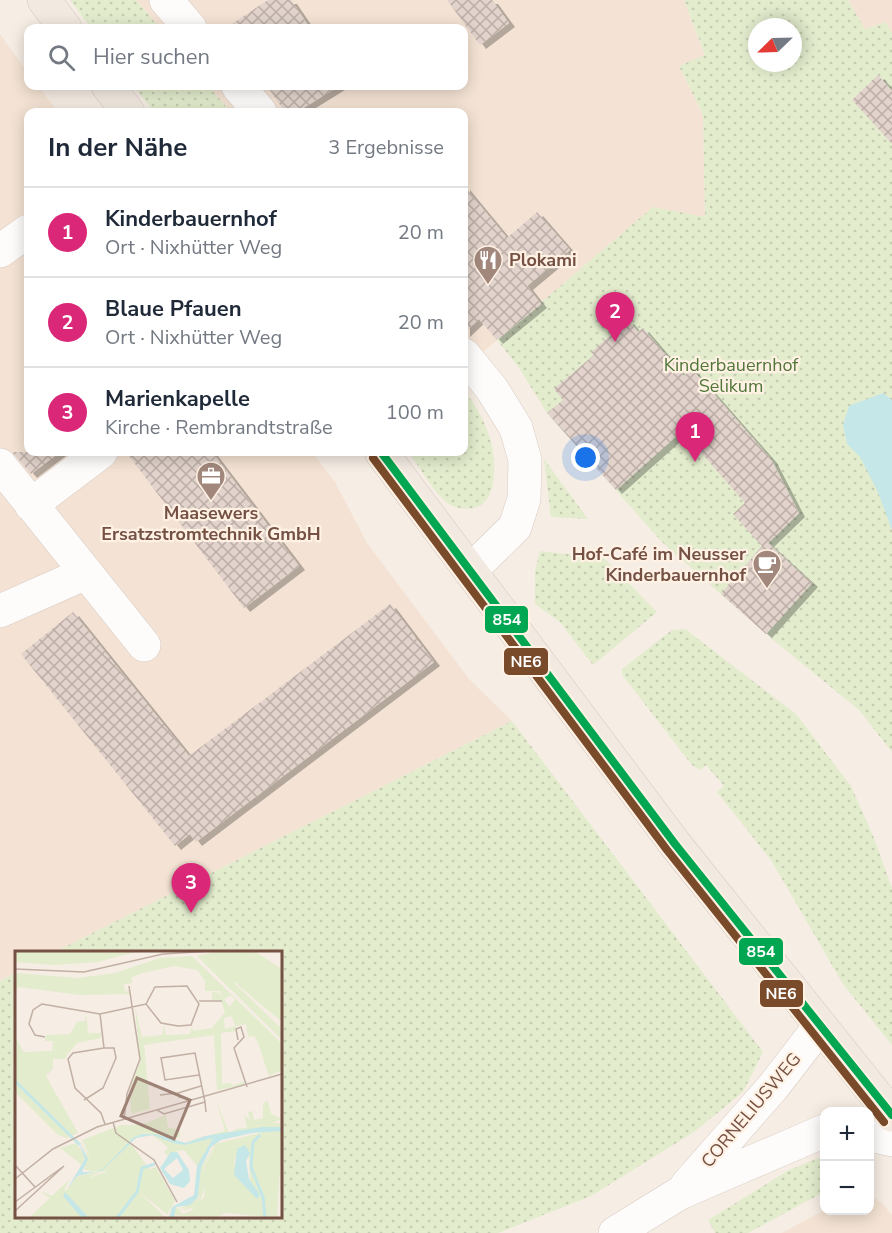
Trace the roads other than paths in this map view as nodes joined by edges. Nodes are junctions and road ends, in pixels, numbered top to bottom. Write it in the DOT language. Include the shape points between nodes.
graph roads {
  1 [pos="44,0"];
  2 [pos="166,0"];
  3 [pos="62,24"];
  4 [pos="187,24"];
  5 [pos="111,90"];
  6 [pos="241,90"];
  7 [pos="125,108"];
  8 [pos="257,108"];
  9 [pos="24,234"];
  10 [pos="0,251"];
  11 [pos="468,360"];
  12 [pos="96,456"];
  13 [pos="384,456"];
  14 [pos="0,465"];
  15 [pos="31,505"];
  16 [pos="470,571"];
  17 [pos="86,573"];
  18 [pos="0,611"];
  19 [pos="144,645"];
  20 [pos="820,1026"];
  21 [pos="892,1115"];
  22 [pos="820,1133"];
  23 [pos="874,1136"];
  24 [pos="892,1140"];
  25 [pos="680,1193"];
  26 [pos="615,1233"];
  1 -- 3 [label="main road"];
  2 -- 4 [label="street"];
  5 -- 7 [label="main road"];
  6 -- 8 [label="street"];
  9 -- 10 [label="street"];
  11 -- 16 [label="street" via="516,428 525,460 524,499 515,527"];
  12 -- 15 [label="street"];
  13 -- 16 [label="main road"];
  14 -- 15 [label="street"];
  15 -- 17 [label="street"];
  16 -- 20 [label="main road" via="668,835"];
  17 -- 18 [label="street"];
  17 -- 19 [label="street"];
  20 -- 21 [label="main road"];
  20 -- 25 [label="street, CORNELIUSWEG" via="773,1087"];
  22 -- 25 [label="street, CORNELIUSWEG"];
  23 -- 24 [label="street"];
  25 -- 26 [label="street, CORNELIUSWEG"];
}
